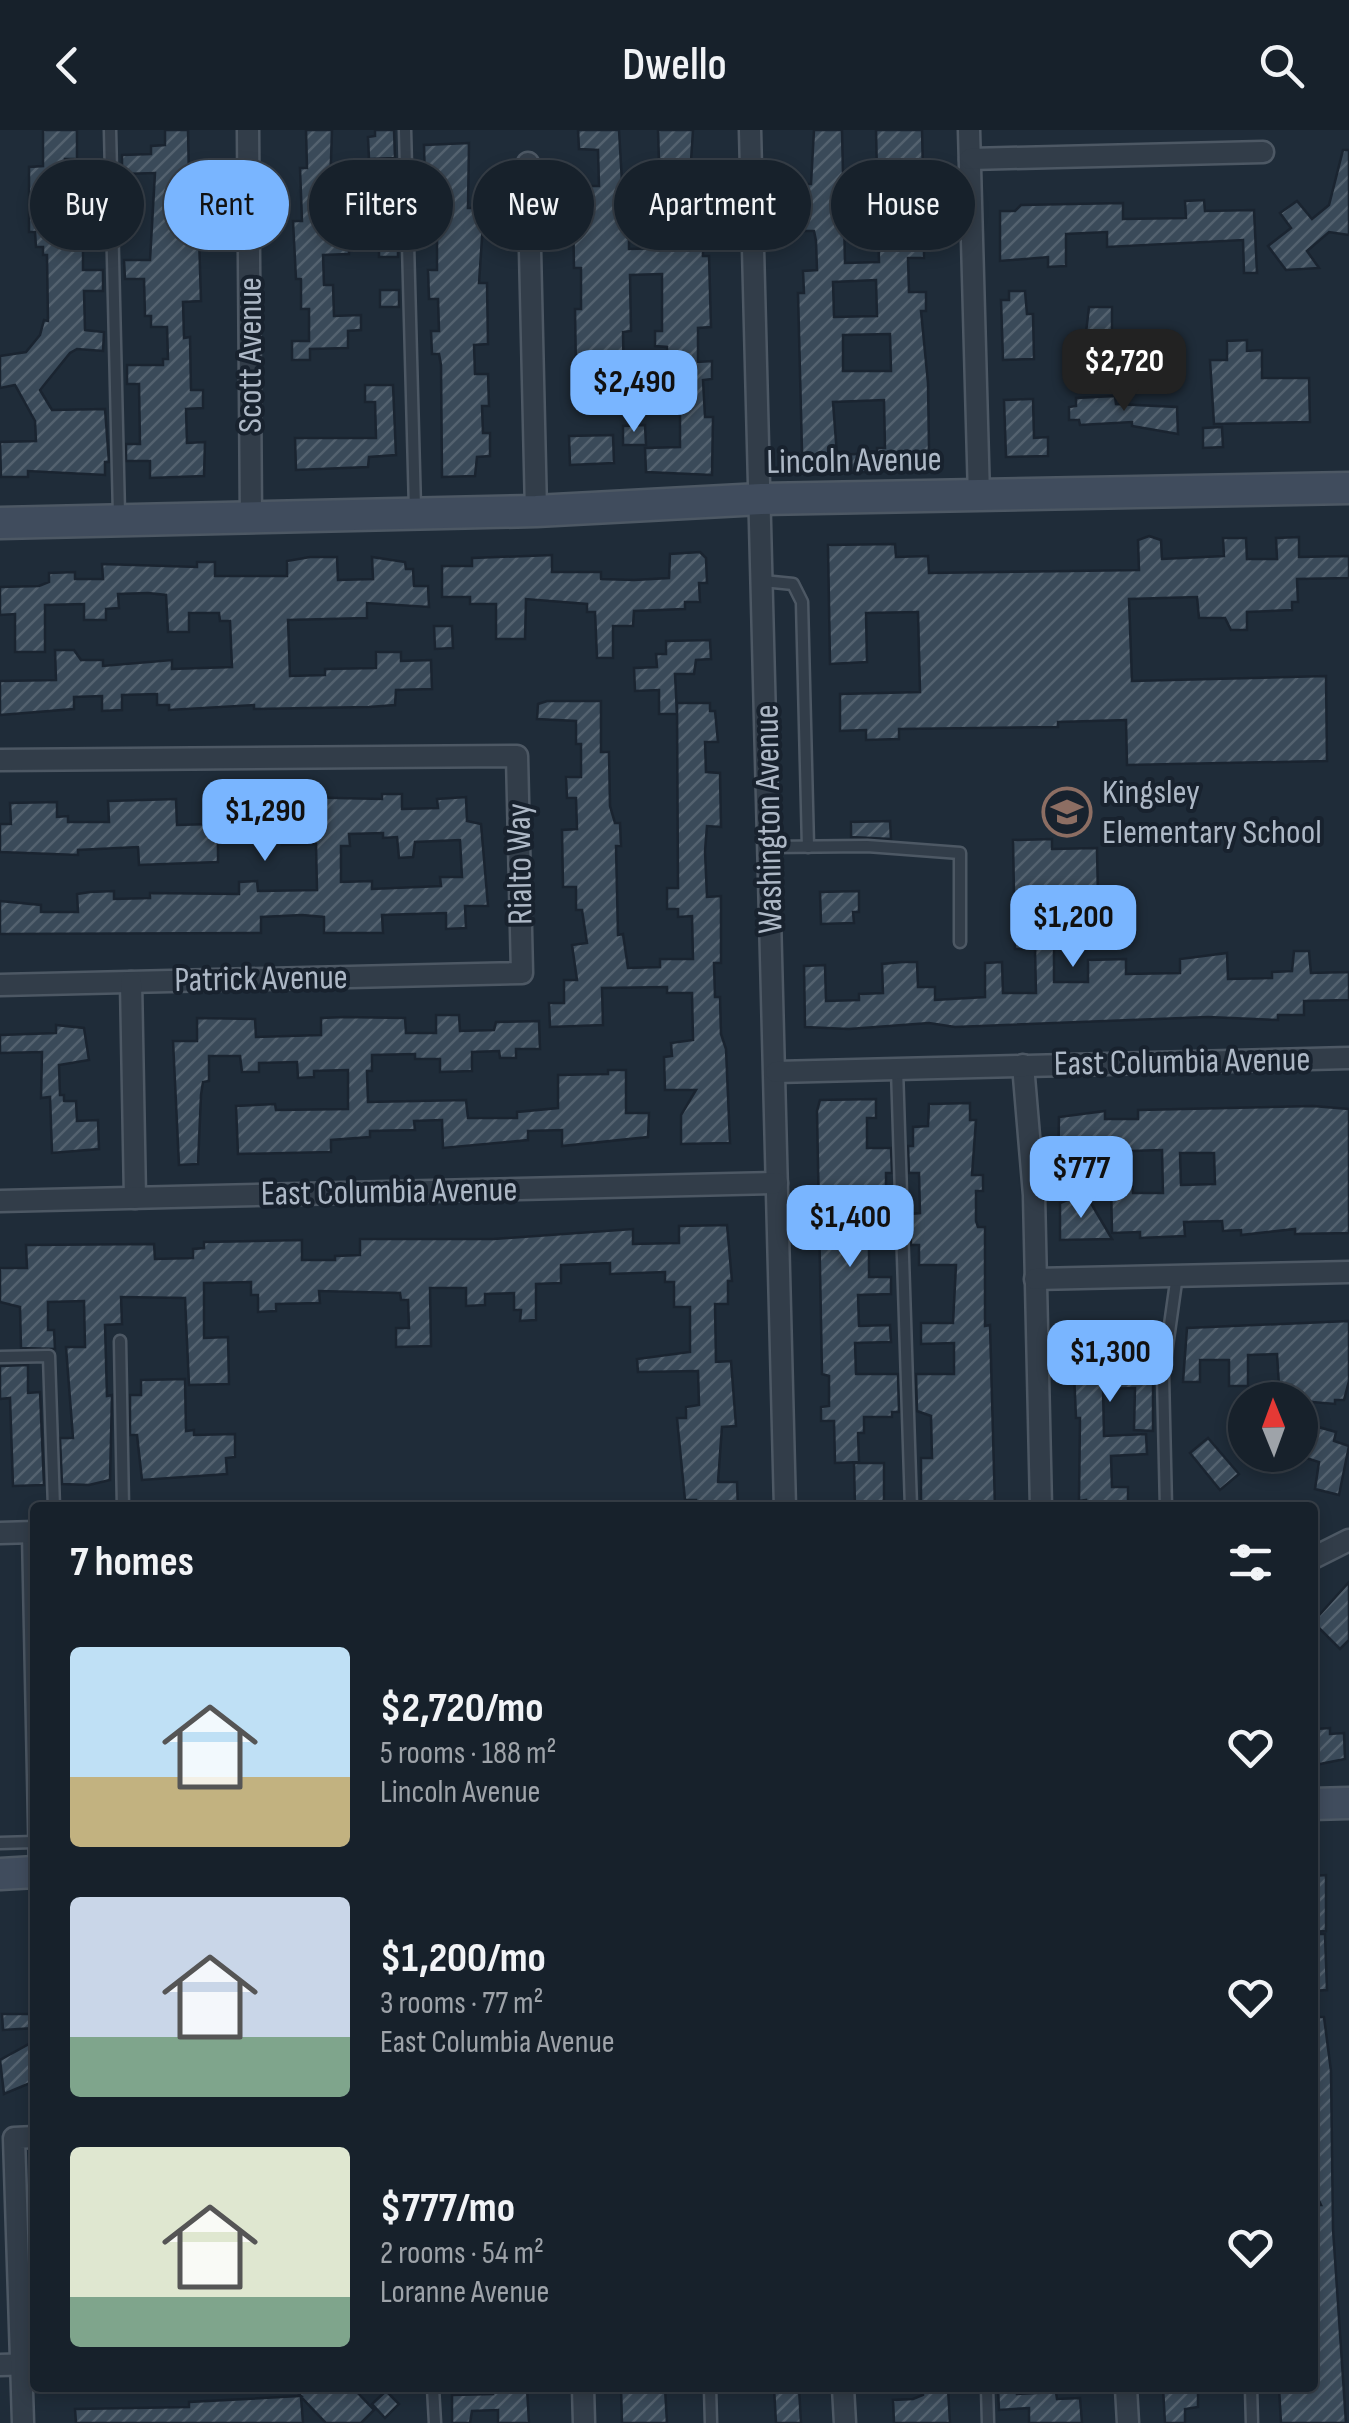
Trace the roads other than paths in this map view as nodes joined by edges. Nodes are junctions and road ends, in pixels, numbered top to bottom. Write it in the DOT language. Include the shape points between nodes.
graph roads {
  1 [pos="110,130"];
  2 [pos="248,130"];
  3 [pos="404,130"];
  4 [pos="750,130"];
  5 [pos="969,130"];
  6 [pos="1263,152"];
  7 [pos="970,159"];
  8 [pos="530,250"];
  9 [pos="1349,488"];
  10 [pos="978,497"];
  11 [pos="761,499"];
  12 [pos="536,511"];
  13 [pos="415,515"];
  14 [pos="251,519"];
  15 [pos="119,521"];
  16 [pos="0,523"];
  17 [pos="763,582"];
  18 [pos="0,760"];
  19 [pos="770,847"];
  20 [pos="808,847"];
  21 [pos="960,942"];
  22 [pos="522,973"];
  23 [pos="131,982"];
  24 [pos="0,985"];
  25 [pos="1349,1058"];
  26 [pos="1023,1065"];
  27 [pos="897,1068"];
  28 [pos="776,1072"];
  29 [pos="778,1183"];
  30 [pos="134,1198"];
  31 [pos="0,1201"];
  32 [pos="1349,1272"];
  33 [pos="1177,1274"];
  34 [pos="1035,1279"];
  35 [pos="120,1342"];
  36 [pos="0,1356"];
  37 [pos="54,1502"];
  38 [pos="123,1502"];
  39 [pos="785,1502"];
  40 [pos="911,1502"];
  41 [pos="1041,1502"];
  42 [pos="1166,1502"];
  43 [pos="30,1532"];
  44 [pos="0,1533"];
  45 [pos="1349,1540"];
  46 [pos="1318,1555"];
  47 [pos="1349,1803"];
  48 [pos="1318,1804"];
  49 [pos="30,1842"];
  50 [pos="0,1843"];
  51 [pos="30,1872"];
  52 [pos="0,1874"];
  53 [pos="30,2137"];
  54 [pos="18,2364"];
  55 [pos="434,2392"];
  56 [pos="583,2392"];
  57 [pos="710,2392"];
  58 [pos="843,2392"];
  59 [pos="986,2392"];
  60 [pos="1126,2392"];
  61 [pos="1251,2392"];
  62 [pos="23,2423"];
  63 [pos="435,2423"];
  64 [pos="584,2423"];
  65 [pos="711,2423"];
  66 [pos="845,2423"];
  67 [pos="988,2423"];
  68 [pos="1128,2423"];
  69 [pos="1252,2423"];
  1 -- 15 [label="lane"];
  2 -- 14 [label="street, Scott Avenue"];
  3 -- 13 [label="lane"];
  4 -- 11 [label="street, Washington Avenue"];
  5 -- 7 [label="street"];
  6 -- 7 [label="street"];
  7 -- 10 [label="street"];
  8 -- 12 [label="street"];
  9 -- 10 [label="street, Lincoln Avenue"];
  10 -- 11 [label="street, Lincoln Avenue"];
  11 -- 12 [label="street, Lincoln Avenue"];
  11 -- 17 [label="street, Washington Avenue"];
  12 -- 13 [label="street, Lincoln Avenue"];
  13 -- 14 [label="street, Lincoln Avenue"];
  14 -- 15 [label="street, Lincoln Avenue"];
  15 -- 16 [label="street, Lincoln Avenue"];
  17 -- 19 [label="street, Washington Avenue"];
  17 -- 20 [label="lane" via="793,584 802,602"];
  18 -- 22 [label="street, Rialto Way" via="517,756"];
  19 -- 20 [label="lane"];
  19 -- 28 [label="street, Washington Avenue"];
  20 -- 21 [label="lane" via="960,853"];
  22 -- 23 [label="street, Patrick Avenue"];
  23 -- 24 [label="street, Patrick Avenue"];
  23 -- 30 [label="street"];
  25 -- 26 [label="street, East Columbia Avenue"];
  26 -- 27 [label="street, East Columbia Avenue"];
  26 -- 34 [label="street"];
  27 -- 28 [label="street, East Columbia Avenue"];
  27 -- 40 [label="lane"];
  28 -- 29 [label="street, Washington Avenue"];
  29 -- 30 [label="street, East Columbia Avenue"];
  29 -- 39 [label="street, Washington Avenue"];
  30 -- 31 [label="street, East Columbia Avenue"];
  32 -- 33 [label="street"];
  33 -- 34 [label="street"];
  33 -- 42 [label="lane" via="1163,1375"];
  34 -- 41 [label="street"];
  35 -- 38 [label="lane"];
  36 -- 37 [label="lane" via="49,1356"];
  43 -- 44 [label="street"];
  45 -- 46 [label="street"];
  47 -- 48 [label="street"];
  49 -- 50 [label="lane"];
  51 -- 52 [label="street"];
  53 -- 54 [label="street" via="14,2138"];
  54 -- 62 [label="street"];
  55 -- 63 [label="lane"];
  56 -- 64 [label="street"];
  57 -- 65 [label="lane"];
  58 -- 66 [label="street"];
  59 -- 67 [label="lane"];
  60 -- 68 [label="street"];
  61 -- 69 [label="lane"];
}
